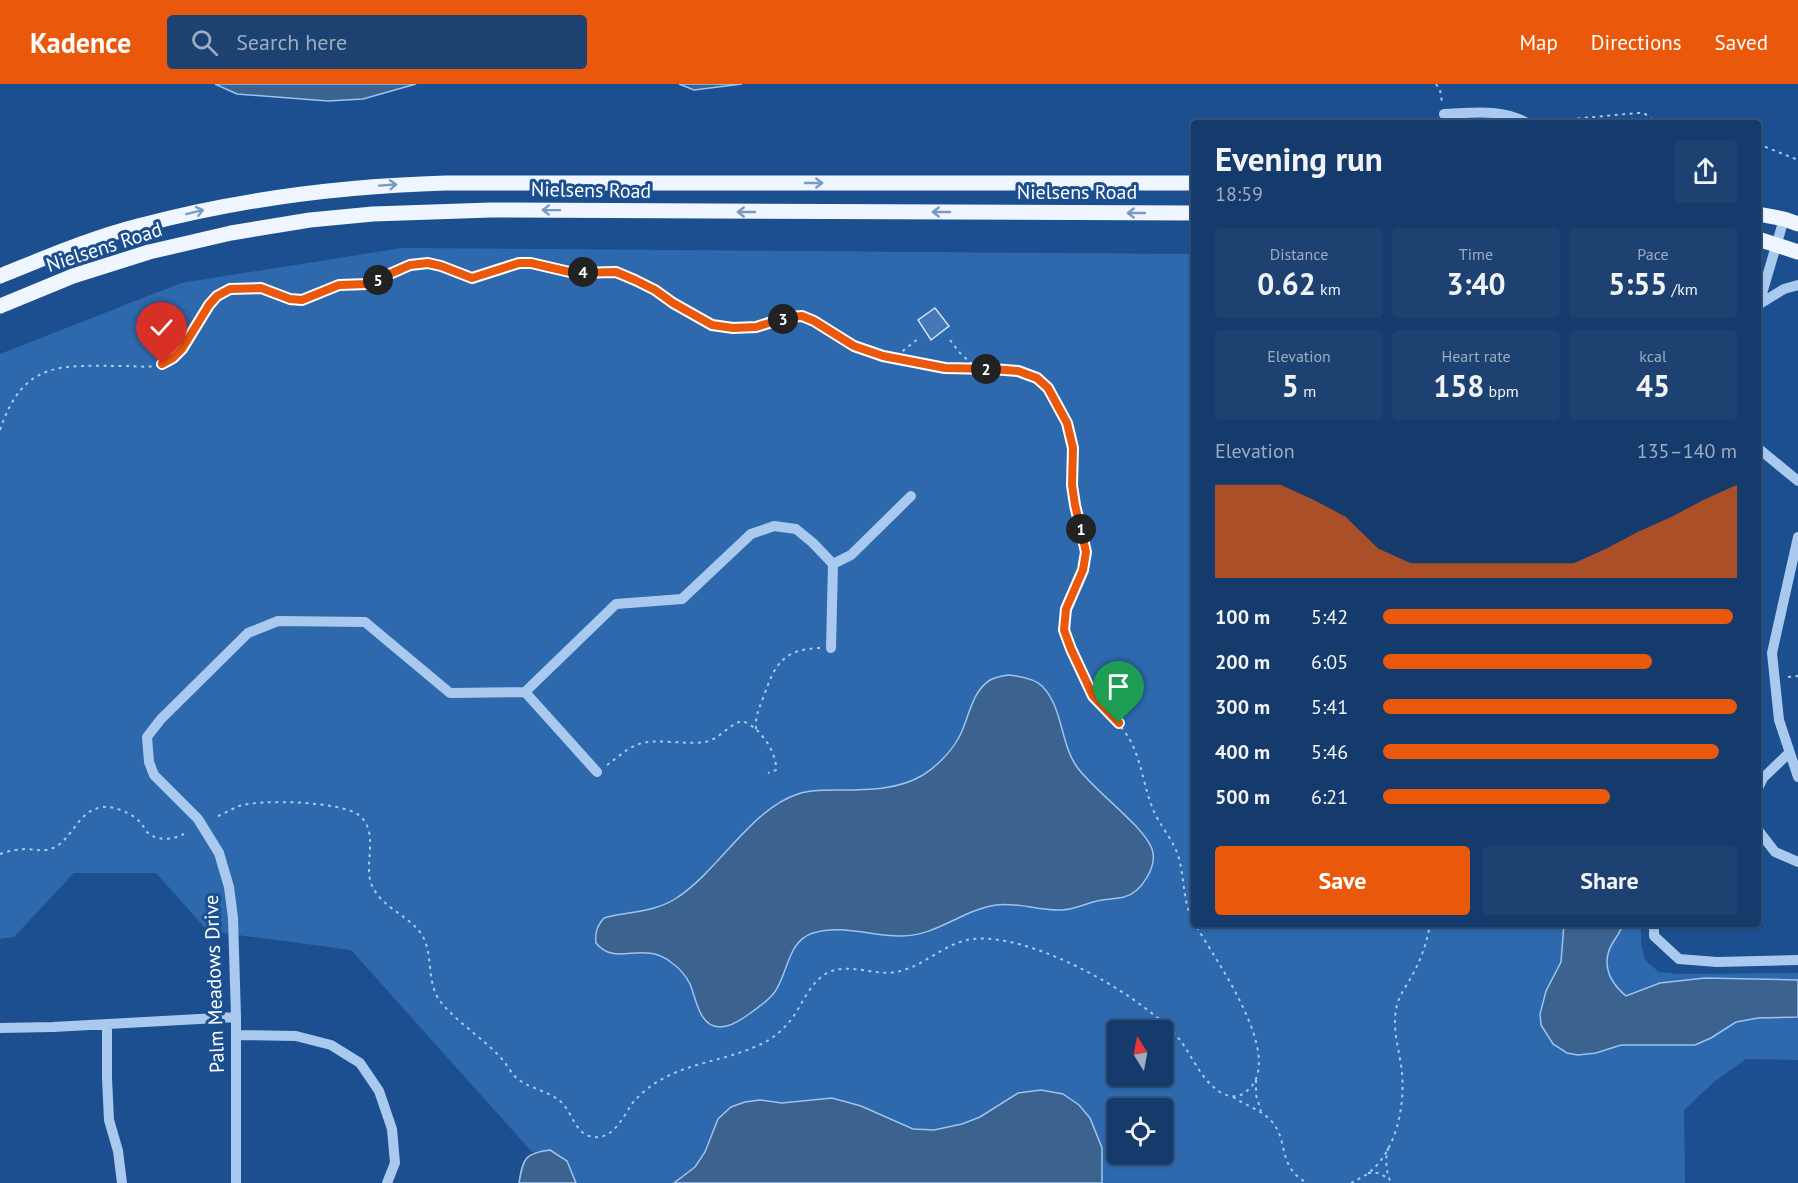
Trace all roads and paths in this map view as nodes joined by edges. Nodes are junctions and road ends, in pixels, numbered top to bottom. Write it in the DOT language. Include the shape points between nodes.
graph roads {
  1 [pos="1436,84"];
  2 [pos="1444,114"];
  3 [pos="1522,120"];
  4 [pos="1547,120"];
  5 [pos="1653,120"];
  6 [pos="1761,145"];
  7 [pos="1798,160"];
  8 [pos="1191,183"];
  9 [pos="1191,213"];
  10 [pos="1761,215"];
  11 [pos="1791,222"];
  12 [pos="1761,240"];
  13 [pos="1777,244"];
  14 [pos="1798,252"];
  15 [pos="0,276"];
  16 [pos="1798,285"];
  17 [pos="1761,296"];
  18 [pos="1761,304"];
  19 [pos="0,306"];
  20 [pos="919,338"];
  21 [pos="950,340"];
  22 [pos="887,357"];
  23 [pos="977,369"];
  24 [pos="0,430"];
  25 [pos="1761,450"];
  26 [pos="1798,481"];
  27 [pos="910,496"];
  28 [pos="1798,537"];
  29 [pos="833,564"];
  30 [pos="831,648"];
  31 [pos="525,692"];
  32 [pos="756,729"];
  33 [pos="1789,753"];
  34 [pos="597,772"];
  35 [pos="768,773"];
  36 [pos="1798,777"];
  37 [pos="1761,782"];
  38 [pos="218,816"];
  39 [pos="184,834"];
  40 [pos="1761,834"];
  41 [pos="0,854"];
  42 [pos="1798,862"];
  43 [pos="1191,916"];
  44 [pos="1197,927"];
  45 [pos="1429,927"];
  46 [pos="1654,927"];
  47 [pos="1798,960"];
  48 [pos="236,1017"];
  49 [pos="107,1024"];
  50 [pos="0,1028"];
  51 [pos="236,1035"];
  52 [pos="1256,1080"];
  53 [pos="1233,1097"];
  54 [pos="1261,1112"];
  55 [pos="1391,1142"];
  56 [pos="1368,1173"];
  57 [pos="1389,1179"];
  58 [pos="122,1183"];
  59 [pos="236,1183"];
  60 [pos="387,1183"];
  61 [pos="1307,1183"];
  62 [pos="1351,1183"];
  63 [pos="1391,1183"];
  1 -- 2 [label="path"];
  2 -- 3 [label="street" via="1492,112"];
  4 -- 5 [label="path" via="1644,113"];
  6 -- 7 [label="path"];
  15 -- 8 [label="main road, Nielsens Road, one-way" via="136,226 213,208 331,189 446,183"];
  9 -- 19 [label="main road, Nielsens Road, one-way" via="491,210 373,214 231,233 149,252 73,276"];
  10 -- 11 [label="main road"];
  11 -- 13 [label="street"];
  12 -- 13 [label="main road"];
  13 -- 14 [label="main road"];
  13 -- 17 [label="street"];
  16 -- 18 [label="street"];
  20 -- 22 [label="path" via="899,354"];
  21 -- 23 [label="path"];
  22 -- 23 [label="path" via="945,368"];
  22 -- 24 [label="path" via="854,346 802,316 756,327 712,325 616,272 574,273 519,263 472,278 428,263 410,265 367,284 326,288 302,300 261,288 230,289 209,305 173,358 162,364 76,366 41,373 13,399"];
  23 -- 43 [label="path" via="1018,371 1037,378 1048,388 1067,423 1073,448 1072,485 1086,552 1083,570 1066,609 1064,630 1093,696 1119,723 1133,745 1154,813 1177,854"];
  25 -- 26 [label="street"];
  27 -- 29 [label="street" via="851,555"];
  28 -- 33 [label="street" via="1772,653 1779,720"];
  29 -- 30 [label="street"];
  29 -- 31 [label="street" via="796,530 774,526 751,534 682,599 616,604"];
  30 -- 32 [label="path" via="802,649 779,662 757,711"];
  31 -- 34 [label="street"];
  31 -- 48 [label="street, Palm Meadows Drive" via="450,693 365,622 278,621 248,633 160,719 147,737 148,762 154,775 198,819 219,853 229,887"];
  32 -- 34 [label="path" via="742,721 704,742 639,744"];
  32 -- 35 [label="path" via="776,764 776,770"];
  33 -- 36 [label="street"];
  33 -- 37 [label="street"];
  38 -- 53 [label="path" via="240,806 282,803 340,808 363,818 369,832 372,887 419,931 427,945 432,983 439,999 502,1059 515,1077 557,1098 568,1108 579,1130 590,1136 604,1136 616,1128 635,1100 670,1074 761,1044 780,1032 818,980 829,972 840,969 891,973 914,968 971,939 996,940 1046,952 1115,989 1174,1032 1209,1083"];
  39 -- 41 [label="path" via="172,840 162,839 147,832 127,813 103,807 86,814 55,847"];
  40 -- 42 [label="street" via="1775,852"];
  44 -- 52 [label="path" via="1228,977 1259,1048"];
  45 -- 55 [label="path" via="1423,952 1397,1004 1402,1096 1400,1118"];
  46 -- 47 [label="street" via="1654,936 1679,959"];
  48 -- 49 [label="street"];
  48 -- 51 [label="street, Palm Meadows Drive"];
  49 -- 50 [label="street"];
  49 -- 58 [label="street" via="109,1120"];
  51 -- 59 [label="street, Palm Meadows Drive"];
  51 -- 60 [label="street" via="296,1036 331,1045 360,1063 379,1091 392,1129 394,1163"];
  52 -- 53 [label="path" via="1246,1093"];
  52 -- 54 [label="path"];
  53 -- 54 [label="path"];
  54 -- 61 [label="path" via="1275,1125 1293,1173"];
  55 -- 56 [label="path"];
  55 -- 57 [label="path" via="1386,1158"];
  56 -- 57 [label="path"];
  56 -- 62 [label="path"];
  57 -- 63 [label="path"];
}
